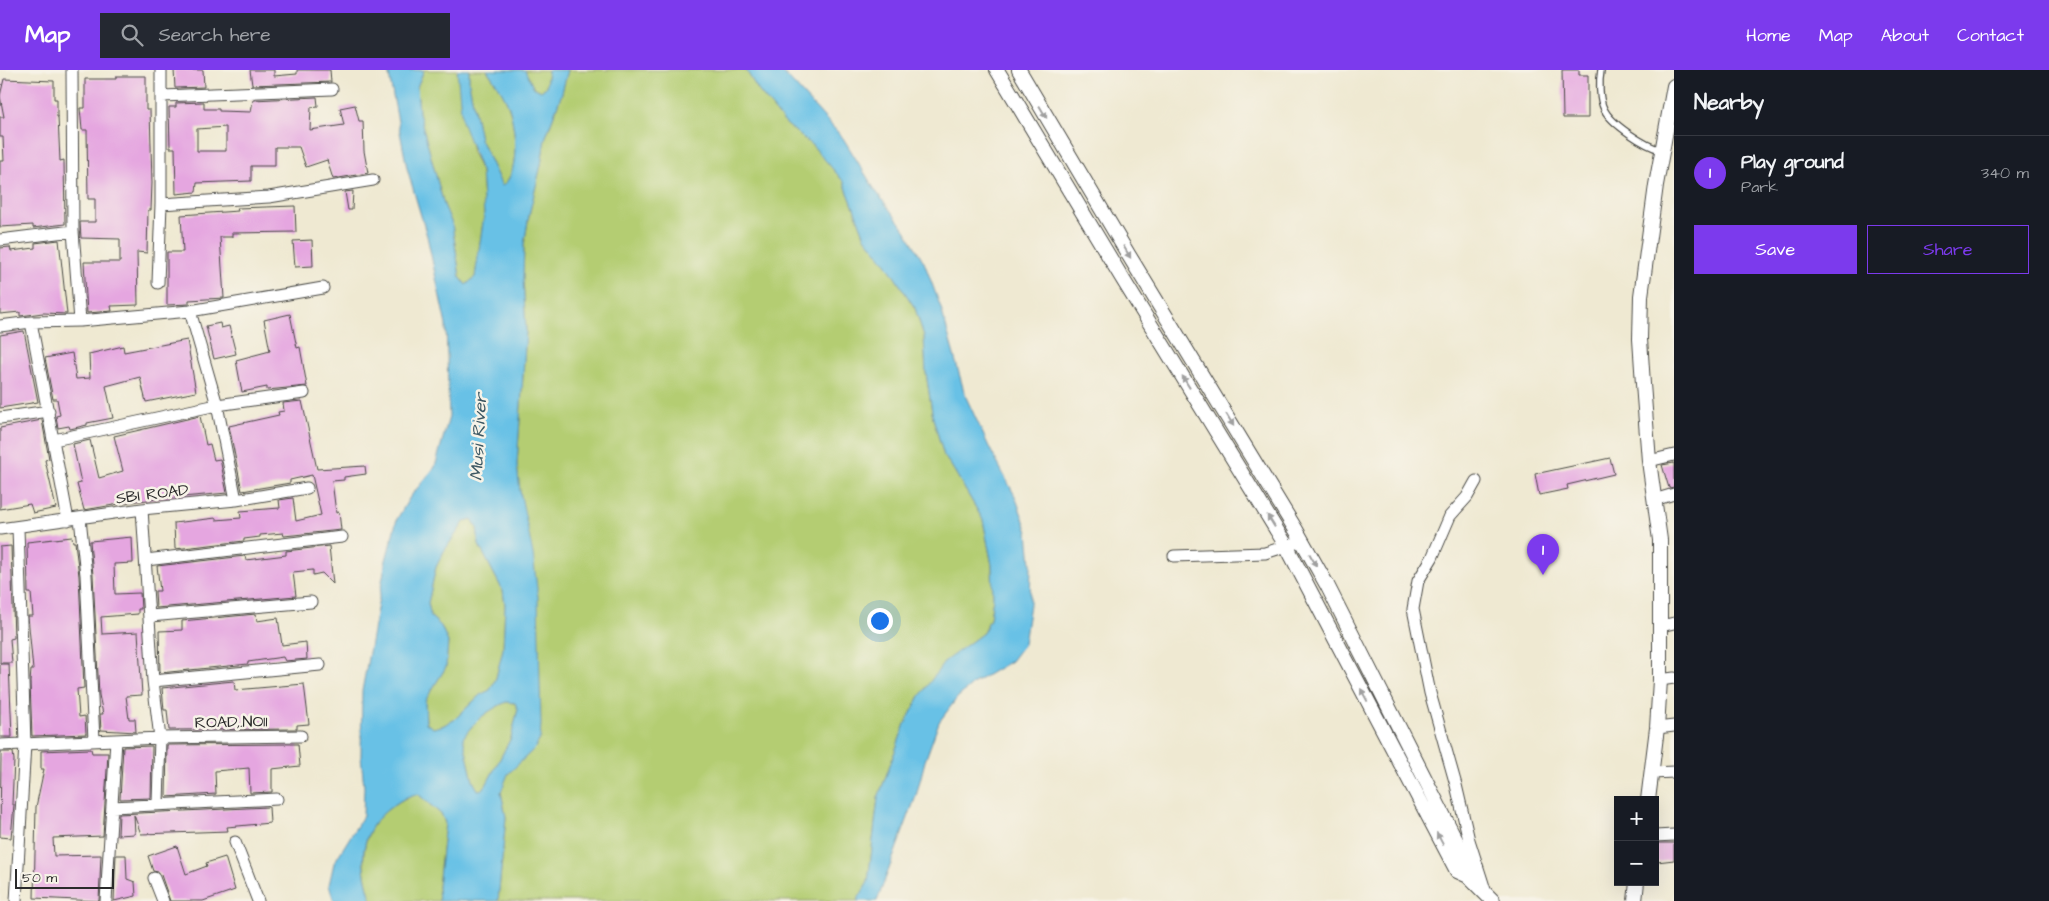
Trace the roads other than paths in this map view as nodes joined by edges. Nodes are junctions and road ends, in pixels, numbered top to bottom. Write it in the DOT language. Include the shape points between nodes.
graph roads {
  1 [pos="72,70"];
  2 [pos="162,70"];
  3 [pos="997,70"];
  4 [pos="1019,70"];
  5 [pos="1601,70"];
  6 [pos="1674,86"];
  7 [pos="332,89"];
  8 [pos="162,96"];
  9 [pos="1663,151"];
  10 [pos="373,180"];
  11 [pos="161,204"];
  12 [pos="73,231"];
  13 [pos="0,240"];
  14 [pos="158,283"];
  15 [pos="323,288"];
  16 [pos="190,311"];
  17 [pos="80,321"];
  18 [pos="31,322"];
  19 [pos="0,326"];
  20 [pos="304,393"];
  21 [pos="217,405"];
  22 [pos="49,411"];
  23 [pos="0,418"];
  24 [pos="54,440"];
  25 [pos="1674,455"];
  26 [pos="1649,461"];
  27 [pos="1476,481"];
  28 [pos="307,488"];
  29 [pos="1674,494"];
  30 [pos="236,500"];
  31 [pos="1654,500"];
  32 [pos="142,509"];
  33 [pos="80,518"];
  34 [pos="68,520"];
  35 [pos="18,528"];
  36 [pos="0,530"];
  37 [pos="342,538"];
  38 [pos="1302,541"];
  39 [pos="1287,547"];
  40 [pos="1174,556"];
  41 [pos="146,560"];
  42 [pos="311,602"];
  43 [pos="150,616"];
  44 [pos="1667,624"];
  45 [pos="320,665"];
  46 [pos="1667,679"];
  47 [pos="153,681"];
  48 [pos="1674,726"];
  49 [pos="1657,728"];
  50 [pos="301,736"];
  51 [pos="160,738"];
  52 [pos="94,740"];
  53 [pos="116,740"];
  54 [pos="24,744"];
  55 [pos="0,745"];
  56 [pos="1652,772"];
  57 [pos="1674,772"];
  58 [pos="1649,796"];
  59 [pos="277,799"];
  60 [pos="158,804"];
  61 [pos="112,807"];
  62 [pos="1674,835"];
  63 [pos="1659,836"];
  64 [pos="235,842"];
  65 [pos="1468,876"];
  66 [pos="154,878"];
  67 [pos="1637,886"];
  68 [pos="1490,898"];
  69 [pos="16,901"];
  70 [pos="106,901"];
  71 [pos="164,901"];
  72 [pos="258,901"];
  73 [pos="1635,901"];
  1 -- 12 [label="street"];
  2 -- 8 [label="street"];
  39 -- 3 [label="street, one-way"];
  4 -- 38 [label="street, one-way"];
  5 -- 9 [label="lane" via="1600,93 1608,115 1650,147"];
  6 -- 9 [label="street"];
  7 -- 8 [label="street"];
  8 -- 11 [label="street"];
  9 -- 26 [label="street" via="1641,296 1640,338"];
  10 -- 11 [label="street" via="268,197"];
  11 -- 14 [label="street"];
  12 -- 13 [label="street"];
  12 -- 17 [label="street"];
  15 -- 16 [label="street"];
  16 -- 17 [label="street"];
  16 -- 21 [label="street"];
  17 -- 18 [label="street"];
  18 -- 19 [label="street"];
  18 -- 22 [label="street"];
  20 -- 21 [label="street"];
  21 -- 24 [label="street"];
  21 -- 30 [label="street"];
  22 -- 23 [label="street"];
  22 -- 24 [label="street"];
  24 -- 34 [label="street"];
  25 -- 26 [label="street"];
  26 -- 31 [label="street"];
  27 -- 68 [label="street" via="1450,516 1432,558 1418,580 1413,609 1430,693 1469,840"];
  28 -- 30 [label="street, SBI ROAD"];
  29 -- 31 [label="street"];
  30 -- 32 [label="street, SBI ROAD"];
  31 -- 44 [label="street"];
  32 -- 33 [label="street, SBI ROAD"];
  32 -- 41 [label="street"];
  33 -- 34 [label="street, SBI ROAD"];
  33 -- 52 [label="street"];
  34 -- 35 [label="street, SBI ROAD"];
  35 -- 36 [label="street, SBI ROAD"];
  35 -- 54 [label="street"];
  37 -- 41 [label="street"];
  38 -- 39 [label="street"];
  38 -- 65 [label="street, one-way" via="1468,864"];
  39 -- 40 [label="street" via="1265,552"];
  65 -- 39 [label="street, one-way" via="1457,871"];
  41 -- 43 [label="street"];
  42 -- 43 [label="street"];
  43 -- 47 [label="street"];
  44 -- 46 [label="street"];
  45 -- 47 [label="street"];
  46 -- 49 [label="street"];
  47 -- 51 [label="street"];
  48 -- 49 [label="street"];
  49 -- 56 [label="street"];
  50 -- 51 [label="street, ROAD,.NO11"];
  51 -- 53 [label="street, ROAD,.NO11"];
  51 -- 60 [label="street"];
  52 -- 53 [label="street, ROAD,.NO11"];
  52 -- 54 [label="street, ROAD,.NO11"];
  53 -- 61 [label="street"];
  54 -- 55 [label="street, ROAD,.NO11"];
  54 -- 69 [label="street"];
  56 -- 57 [label="street"];
  56 -- 58 [label="street"];
  59 -- 60 [label="street"];
  60 -- 61 [label="street"];
  61 -- 70 [label="street"];
  62 -- 63 [label="street"];
  64 -- 72 [label="street"];
  65 -- 68 [label="street"];
  66 -- 71 [label="street"];
  67 -- 73 [label="street"];
}
